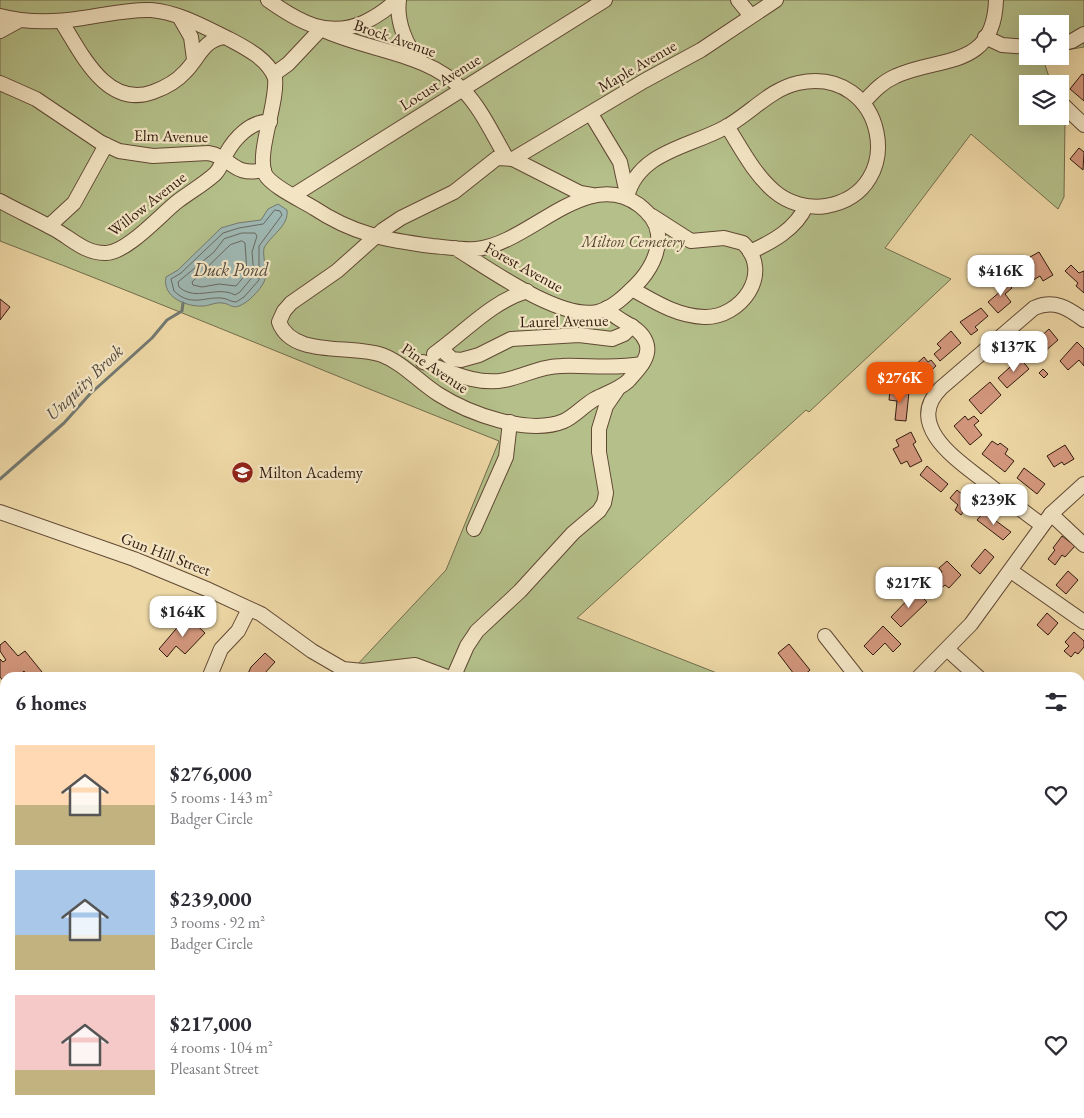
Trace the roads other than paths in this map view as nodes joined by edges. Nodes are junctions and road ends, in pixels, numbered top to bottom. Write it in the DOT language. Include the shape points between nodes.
graph roads {
  1 [pos="268,0"];
  2 [pos="398,0"];
  3 [pos="605,0"];
  4 [pos="738,0"];
  5 [pos="776,0"];
  6 [pos="996,0"];
  7 [pos="0,16"];
  8 [pos="751,16"];
  9 [pos="180,18"];
  10 [pos="20,20"];
  11 [pos="61,21"];
  12 [pos="322,29"];
  13 [pos="0,30"];
  14 [pos="1084,34"];
  15 [pos="224,37"];
  16 [pos="985,37"];
  17 [pos="1069,42"];
  18 [pos="1019,46"];
  19 [pos="194,59"];
  20 [pos="421,62"];
  21 [pos="274,74"];
  22 [pos="0,83"];
  23 [pos="463,89"];
  24 [pos="863,103"];
  25 [pos="1069,111"];
  26 [pos="591,114"];
  27 [pos="270,122"];
  28 [pos="1084,125"];
  29 [pos="728,126"];
  30 [pos="106,146"];
  31 [pos="510,158"];
  32 [pos="224,159"];
  33 [pos="264,170"];
  34 [pos="294,194"];
  35 [pos="595,195"];
  36 [pos="628,197"];
  37 [pos="0,201"];
  38 [pos="806,206"];
  39 [pos="647,212"];
  40 [pos="49,226"];
  41 [pos="374,237"];
  42 [pos="455,248"];
  43 [pos="750,252"];
  44 [pos="632,289"];
  45 [pos="527,291"];
  46 [pos="606,308"];
  47 [pos="1084,320"];
  48 [pos="632,326"];
  49 [pos="441,350"];
  50 [pos="423,362"];
  51 [pos="642,364"];
  52 [pos="454,366"];
  53 [pos="408,371"];
  54 [pos="620,388"];
  55 [pos="510,422"];
  56 [pos="1084,484"];
  57 [pos="0,512"];
  58 [pos="1047,520"];
  59 [pos="474,529"];
  60 [pos="1084,545"];
  61 [pos="1011,571"];
  62 [pos="249,609"];
  63 [pos="1084,622"];
  64 [pos="825,636"];
  65 [pos="948,650"];
  66 [pos="211,672"];
  67 [pos="435,672"];
  68 [pos="455,672"];
  69 [pos="853,672"];
  70 [pos="924,672"];
  71 [pos="972,672"];
  1 -- 12 [label="street, Brock Avenue" via="299,20"];
  2 -- 12 [label="street" via="361,23"];
  2 -- 20 [label="street" via="406,38"];
  3 -- 23 [label="street, Locust Avenue"];
  4 -- 8 [label="street"];
  5 -- 8 [label="street, Maple Avenue"];
  6 -- 16 [label="street"];
  7 -- 10 [label="street"];
  8 -- 26 [label="street, Maple Avenue" via="701,50"];
  9 -- 11 [label="street" via="159,11 134,10"];
  9 -- 15 [label="street"];
  9 -- 19 [label="street" via="191,37"];
  10 -- 11 [label="street"];
  10 -- 13 [label="street"];
  11 -- 19 [label="street" via="96,74 124,94 144,95 158,90 180,76"];
  12 -- 20 [label="street, Brock Avenue" via="355,43"];
  12 -- 21 [label="street"];
  14 -- 17 [label="street"];
  15 -- 19 [label="street" via="212,41"];
  15 -- 21 [label="street" via="258,56"];
  16 -- 18 [label="street" via="1002,45"];
  16 -- 24 [label="street" via="959,59 887,80"];
  20 -- 23 [label="street, Brock Avenue" via="435,68"];
  21 -- 27 [label="street"];
  22 -- 30 [label="street, Elm Avenue" via="36,99"];
  23 -- 31 [label="street, Brock Avenue"];
  23 -- 34 [label="street, Locust Avenue"];
  24 -- 29 [label="street" via="844,87 821,82 798,83 776,92"];
  24 -- 38 [label="street" via="873,119 878,139 877,160 869,178 856,193 837,203"];
  25 -- 28 [label="street"];
  26 -- 31 [label="street, Maple Avenue"];
  26 -- 36 [label="street" via="620,162"];
  27 -- 32 [label="street, Willow Avenue" via="256,124 245,131"];
  27 -- 33 [label="street"];
  29 -- 36 [label="street" via="672,150 649,164 635,177"];
  29 -- 38 [label="street" via="769,187"];
  30 -- 32 [label="street, Elm Avenue" via="145,156 208,152"];
  30 -- 40 [label="street" via="74,203"];
  31 -- 35 [label="street" via="580,193"];
  31 -- 41 [label="street, Maple Avenue" via="493,160 454,192 401,218"];
  32 -- 33 [label="street, Elm Avenue" via="240,171"];
  32 -- 40 [label="street, Willow Avenue" via="214,176 169,208 133,240 111,252 84,248"];
  33 -- 34 [label="street" via="272,183"];
  34 -- 41 [label="street" via="338,223"];
  35 -- 36 [label="street"];
  35 -- 42 [label="street" via="561,208 506,241 476,249"];
  36 -- 39 [label="street"];
  37 -- 40 [label="street, Willow Avenue"];
  38 -- 43 [label="street" via="800,218 784,232"];
  39 -- 43 [label="street" via="690,241 731,238 743,243"];
  39 -- 44 [label="street" via="658,231 657,249 649,268"];
  41 -- 42 [label="street"];
  41 -- 53 [label="street, Pine Avenue" via="344,266 291,303 279,322 290,338 299,344 371,352"];
  42 -- 45 [label="street, Forest Avenue"];
  43 -- 44 [label="street" via="755,264 753,283 742,302 725,314 704,317 680,313"];
  44 -- 46 [label="street"];
  45 -- 46 [label="street, Forest Avenue" via="554,305 575,311 596,312"];
  45 -- 49 [label="street" via="489,310"];
  46 -- 48 [label="street" via="617,319"];
  47 -- 58 [label="street" via="1062,305 1045,304 1034,308 942,388 929,409 931,427 949,453"];
  48 -- 51 [label="street" via="647,345"];
  48 -- 52 [label="street, Laurel Avenue" via="624,334 612,338 579,335 511,339"];
  49 -- 50 [label="street"];
  49 -- 52 [label="street"];
  50 -- 52 [label="street"];
  50 -- 53 [label="street"];
  51 -- 52 [label="street" via="546,367 498,381 477,380"];
  51 -- 54 [label="street, Pine Avenue"];
  53 -- 55 [label="street, Pine Avenue" via="453,403 481,415"];
  54 -- 55 [label="street, Pine Avenue" via="594,400 563,421 541,424"];
  54 -- 68 [label="street" via="606,406 599,429 599,452 606,493 604,503 524,587 482,625"];
  55 -- 59 [label="street" via="506,457"];
  56 -- 58 [label="street"];
  57 -- 62 [label="street, Gun Hill Street" via="152,566"];
  58 -- 60 [label="street"];
  58 -- 61 [label="street"];
  61 -- 63 [label="street"];
  61 -- 65 [label="street"];
  62 -- 66 [label="street" via="238,632 221,649"];
  62 -- 67 [label="street, Gun Hill Street" via="276,624 319,656 343,668 363,671 415,665"];
  64 -- 69 [label="street"];
  65 -- 70 [label="street"];
  65 -- 71 [label="street"];
}
